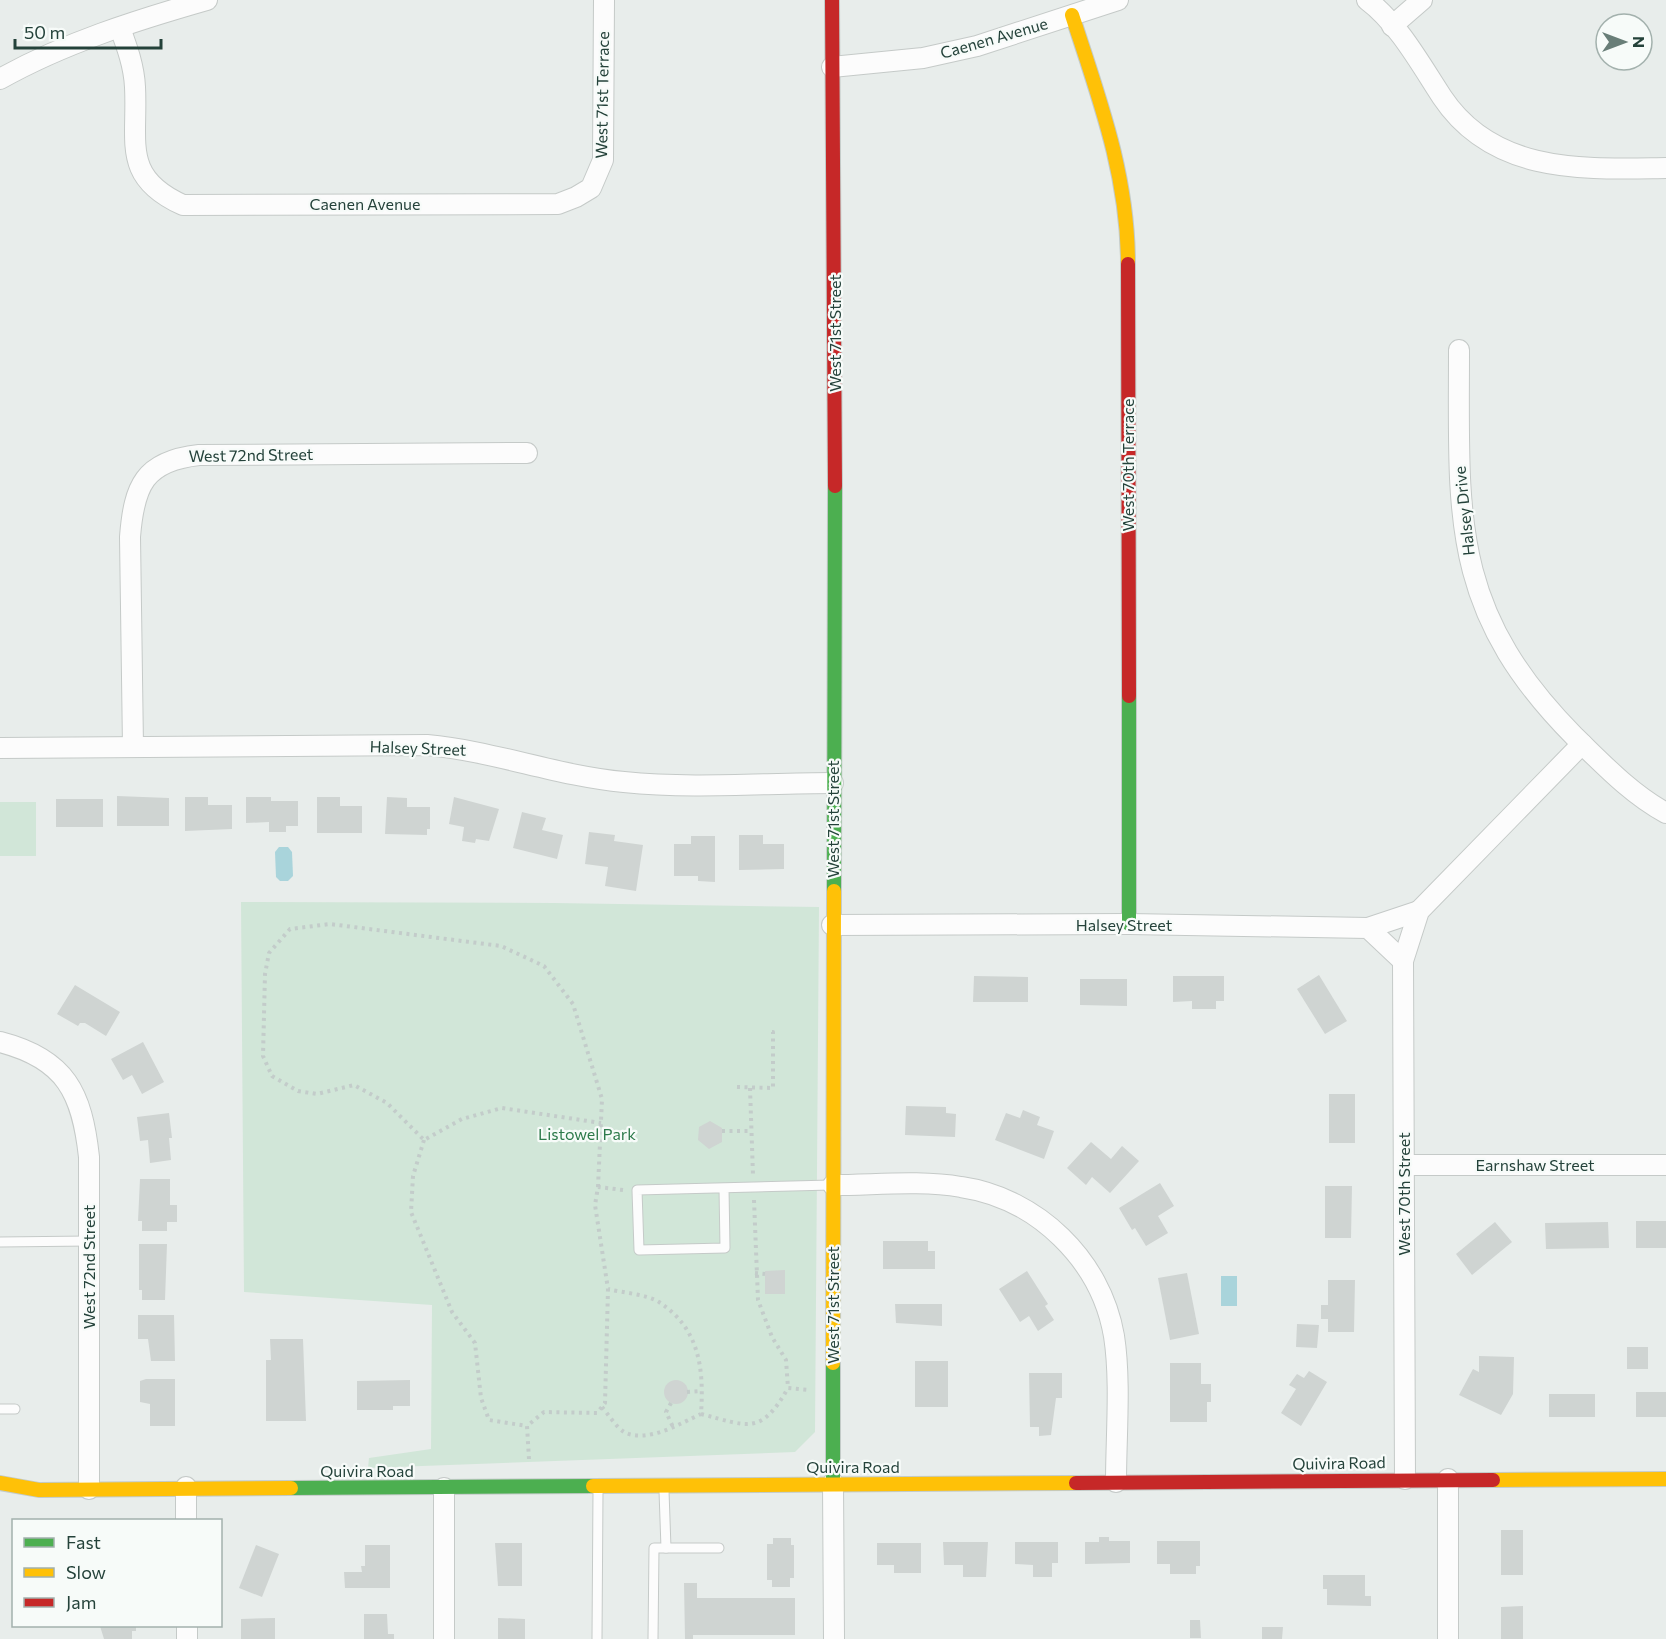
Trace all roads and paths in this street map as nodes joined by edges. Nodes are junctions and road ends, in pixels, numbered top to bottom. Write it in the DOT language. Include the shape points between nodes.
graph roads {
  1 [pos="207,0"];
  2 [pos="604,0"];
  3 [pos="832,0"];
  4 [pos="1118,0"];
  5 [pos="1367,0"];
  6 [pos="1422,0"];
  7 [pos="1072,15"];
  8 [pos="1392,26"];
  9 [pos="120,28"];
  10 [pos="832,67"];
  11 [pos="0,79"];
  12 [pos="1666,168"];
  13 [pos="591,188"];
  14 [pos="1459,350"];
  15 [pos="527,453"];
  16 [pos="1582,744"];
  17 [pos="133,747"];
  18 [pos="0,748"];
  19 [pos="833,783"];
  20 [pos="1666,813"];
  21 [pos="1419,911"];
  22 [pos="1129,924"];
  23 [pos="832,925"];
  24 [pos="1368,928"];
  25 [pos="1403,961"];
  26 [pos="769,1032"];
  27 [pos="0,1042"];
  28 [pos="737,1087"];
  29 [pos="601,1123"];
  30 [pos="722,1131"];
  31 [pos="751,1131"];
  32 [pos="424,1140"];
  33 [pos="1404,1165"];
  34 [pos="1666,1165"];
  35 [pos="833,1185"];
  36 [pos="598,1187"];
  37 [pos="724,1188"];
  38 [pos="638,1190"];
  39 [pos="89,1241"];
  40 [pos="0,1242"];
  41 [pos="765,1274"];
  42 [pos="609,1289"];
  43 [pos="788,1388"];
  44 [pos="812,1390"];
  45 [pos="702,1391"];
  46 [pos="687,1392"];
  47 [pos="671,1403"];
  48 [pos="602,1407"];
  49 [pos="0,1409"];
  50 [pos="15,1409"];
  51 [pos="701,1414"];
  52 [pos="527,1426"];
  53 [pos="673,1427"];
  54 [pos="529,1459"];
  55 [pos="1406,1479"];
  56 [pos="1448,1479"];
  57 [pos="1666,1479"];
  58 [pos="1116,1482"];
  59 [pos="0,1483"];
  60 [pos="833,1483"];
  61 [pos="664,1485"];
  62 [pos="598,1486"];
  63 [pos="186,1487"];
  64 [pos="444,1488"];
  65 [pos="89,1489"];
  66 [pos="39,1490"];
  67 [pos="10,1501"];
  68 [pos="186,1519"];
  69 [pos="666,1548"];
  70 [pos="719,1548"];
  71 [pos="444,1639"];
  72 [pos="597,1639"];
  73 [pos="653,1639"];
  74 [pos="834,1639"];
  75 [pos="1448,1639"];
  1 -- 9 [label="street"];
  2 -- 13 [label="street, West 71st Terrace" via="603,160"];
  3 -- 10 [label="street, West 71st Street"];
  4 -- 7 [label="street, Caenen Avenue"];
  5 -- 8 [label="street"];
  6 -- 8 [label="street"];
  7 -- 10 [label="street, Caenen Avenue" via="977,46 923,58"];
  7 -- 22 [label="street, West 70th Terrace" via="1116,153 1128,248"];
  8 -- 12 [label="street" via="1447,104 1494,144 1524,158 1559,167"];
  9 -- 11 [label="street" via="32,60"];
  9 -- 13 [label="street, Caenen Avenue" via="131,58 135,87 133,134 138,164 164,196 183,204 558,204"];
  10 -- 19 [label="street, West 71st Street"];
  14 -- 16 [label="street, Halsey Drive" via="1459,480 1470,567 1500,643 1544,706"];
  15 -- 17 [label="street, West 72nd Street" via="199,455 159,466 143,482 132,503"];
  16 -- 20 [label="street, Halsey Drive" via="1630,789"];
  16 -- 21 [label="street, West 70th Street"];
  17 -- 18 [label="street, Halsey Street"];
  17 -- 19 [label="street, Halsey Street" via="427,745 467,749 573,775 622,782"];
  19 -- 23 [label="street, West 71st Street"];
  21 -- 24 [label="street, West 70th Street"];
  21 -- 25 [label="street, West 70th Street"];
  22 -- 23 [label="street, Halsey Street"];
  22 -- 24 [label="street, Halsey Street"];
  23 -- 35 [label="street, West 71st Street"];
  24 -- 25 [label="street"];
  25 -- 33 [label="street, West 70th Street"];
  26 -- 28 [label="path" via="772,1088"];
  27 -- 39 [label="street, West 72nd Street" via="45,1059 74,1094 85,1119 89,1157"];
  29 -- 32 [label="path" via="502,1108 462,1119"];
  29 -- 32 [label="path" via="602,1099 573,1004 544,966 501,946 330,924 290,929 269,953 265,974 263,1056 272,1076 308,1093 354,1085 387,1103"];
  29 -- 36 [label="path"];
  30 -- 31 [label="path"];
  32 -- 52 [label="path" via="413,1176 411,1212 452,1312 475,1343 481,1398 489,1420"];
  33 -- 34 [label="street, Earnshaw Street"];
  33 -- 55 [label="street, West 70th Street"];
  35 -- 37 [label="lane"];
  35 -- 58 [label="street" via="960,1186 990,1193 1023,1208 1054,1229 1096,1282 1113,1336"];
  35 -- 60 [label="street, West 71st Street"];
  36 -- 38 [label="path"];
  36 -- 42 [label="path" via="595,1205"];
  37 -- 38 [label="lane"];
  37 -- 38 [label="lane" via="725,1248 704,1249 639,1250"];
  39 -- 40 [label="lane"];
  39 -- 65 [label="street, West 72nd Street"];
  41 -- 43 [label="path" via="755,1273 758,1300 786,1360"];
  42 -- 45 [label="path" via="657,1301 682,1322 696,1345"];
  42 -- 48 [label="path"];
  43 -- 44 [label="path"];
  43 -- 51 [label="path" via="776,1410 756,1425"];
  45 -- 46 [label="path"];
  45 -- 51 [label="path"];
  47 -- 53 [label="path" via="666,1412"];
  48 -- 52 [label="path" via="597,1413 544,1412"];
  48 -- 53 [label="path" via="624,1432 644,1435"];
  49 -- 50 [label="lane"];
  51 -- 53 [label="path"];
  52 -- 54 [label="path"];
  55 -- 56 [label="street, Quivira Road"];
  55 -- 58 [label="street, Quivira Road"];
  56 -- 57 [label="street, Quivira Road"];
  56 -- 75 [label="street"];
  58 -- 60 [label="street, Quivira Road"];
  59 -- 66 [label="street, Quivira Road"];
  60 -- 61 [label="street, Quivira Road"];
  60 -- 74 [label="street, West 71st Street"];
  61 -- 62 [label="street, Quivira Road"];
  61 -- 69 [label="lane"];
  62 -- 64 [label="street, Quivira Road"];
  62 -- 72 [label="lane"];
  63 -- 64 [label="street, Quivira Road"];
  63 -- 65 [label="street, Quivira Road"];
  63 -- 68 [label="street"];
  64 -- 71 [label="street"];
  65 -- 66 [label="street, Quivira Road"];
  66 -- 67 [label="street, Quivira Road"];
  69 -- 70 [label="lane"];
  69 -- 73 [label="lane" via="654,1548"];
}
